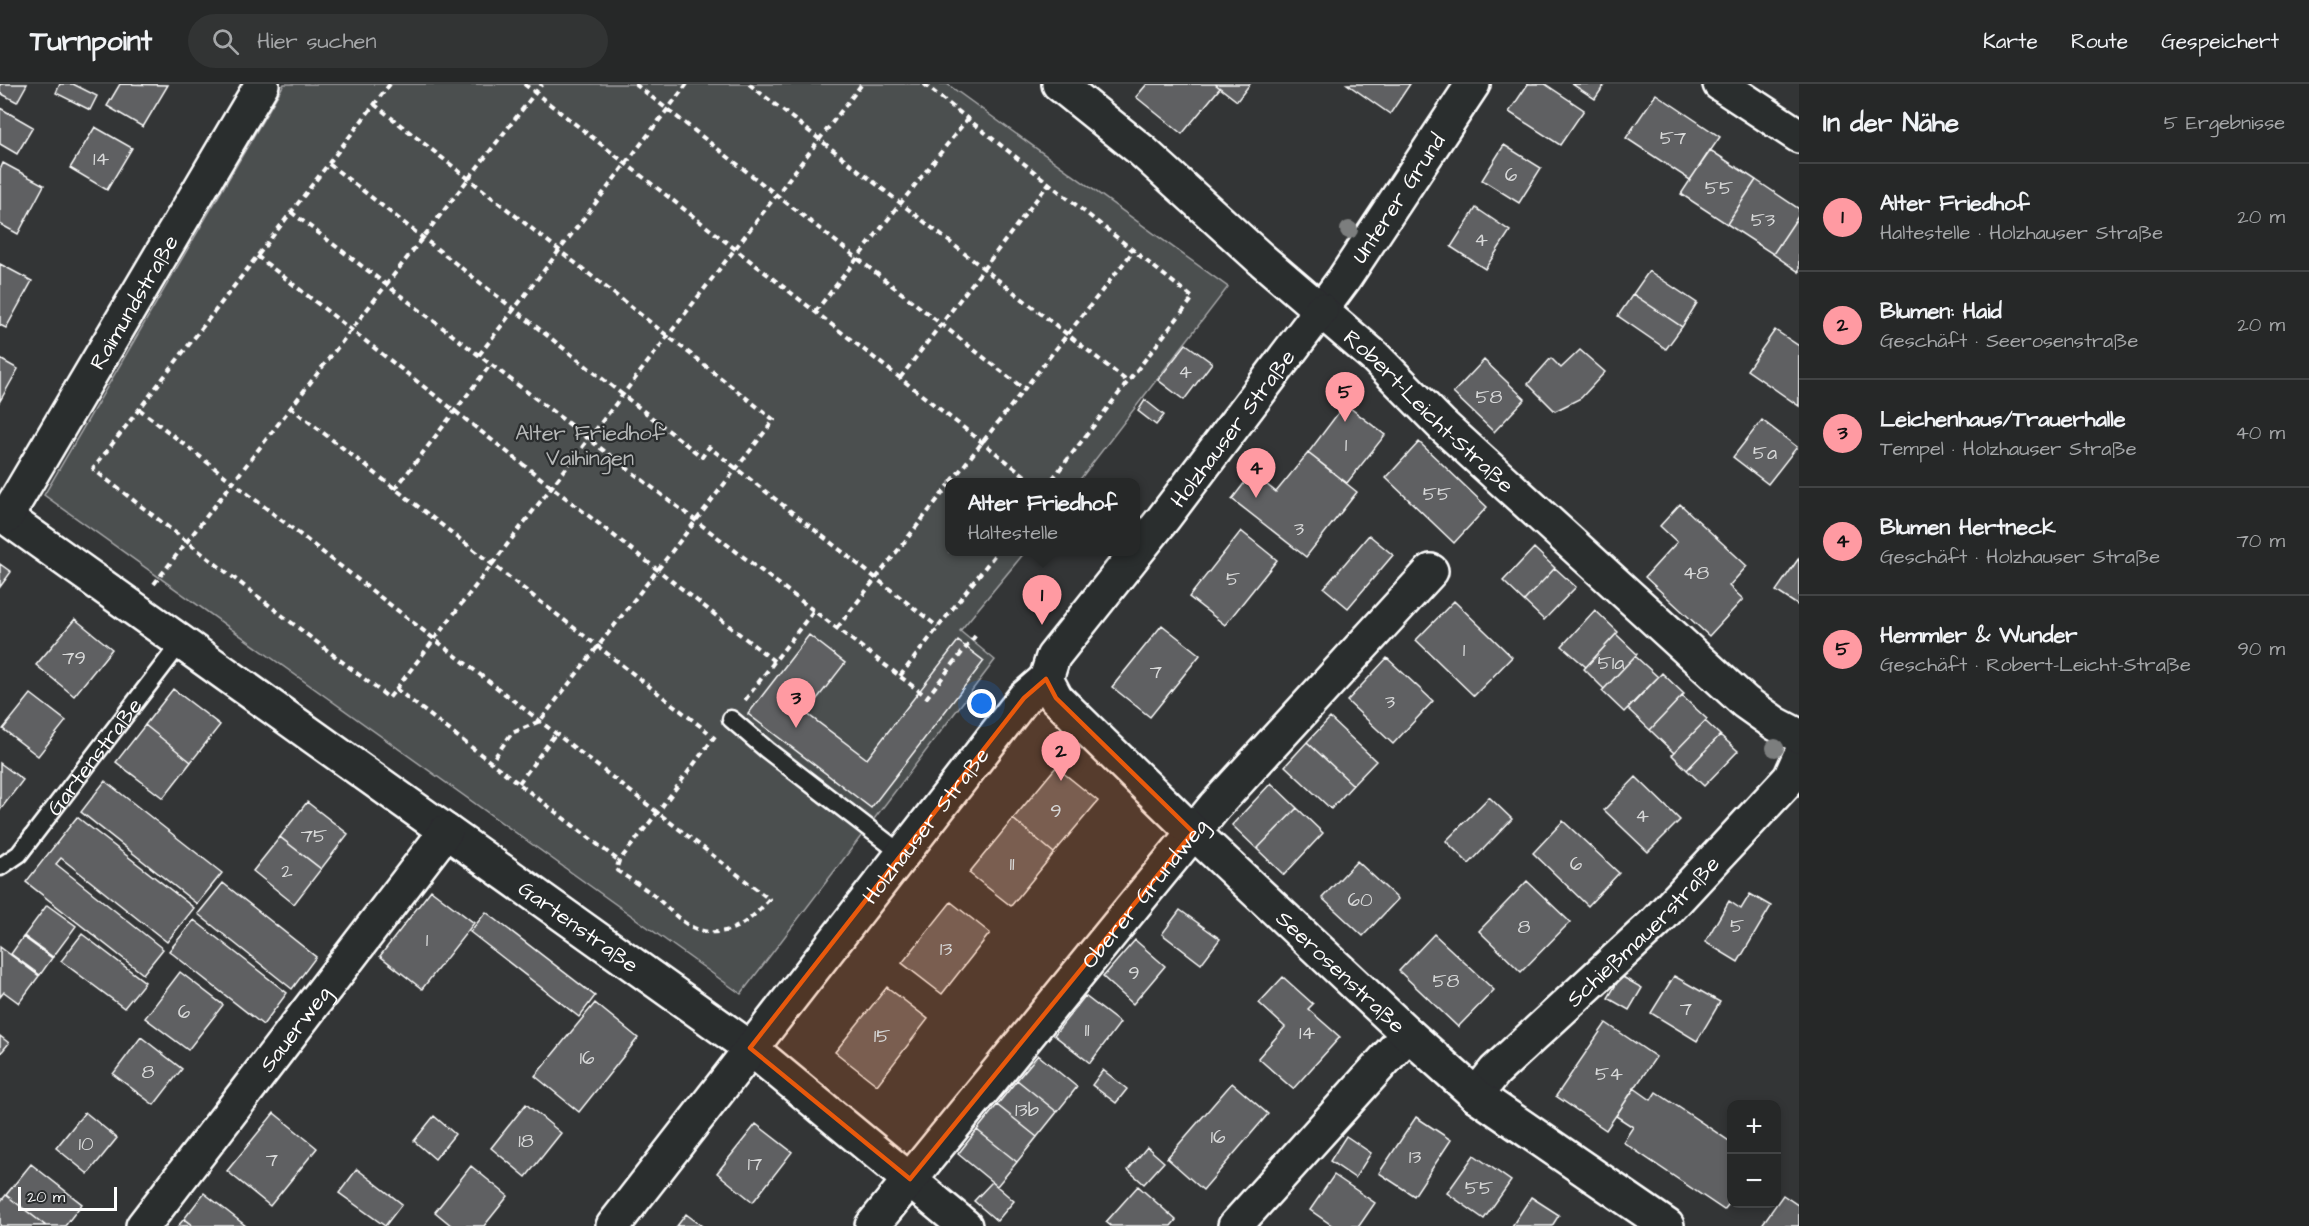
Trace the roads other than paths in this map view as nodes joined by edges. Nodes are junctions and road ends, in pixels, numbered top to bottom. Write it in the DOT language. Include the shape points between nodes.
graph roads {
  1 [pos="262,84"];
  2 [pos="1059,84"];
  3 [pos="1473,84"];
  4 [pos="1720,84"];
  5 [pos="1799,136"];
  6 [pos="1321,310"];
  7 [pos="3,515"];
  8 [pos="1140,548"];
  9 [pos="1133,556"];
  10 [pos="1431,571"];
  11 [pos="182,642"];
  12 [pos="1046,679"];
  13 [pos="731,718"];
  14 [pos="1799,736"];
  15 [pos="1799,758"];
  16 [pos="446,831"];
  17 [pos="1193,832"];
  18 [pos="902,854"];
  19 [pos="0,867"];
  20 [pos="1408,1034"];
  21 [pos="750,1048"];
  22 [pos="1476,1095"];
  23 [pos="910,1179"];
  24 [pos="143,1226"];
  25 [pos="613,1226"];
  26 [pos="872,1226"];
  27 [pos="965,1226"];
  28 [pos="1235,1226"];
  29 [pos="1667,1226"];
  1 -- 7 [label="street, Raimundstraße"];
  2 -- 6 [label="street, Robert-Leicht-Straße" via="1141,150"];
  3 -- 6 [label="street, Unterer Grund"];
  4 -- 5 [label="street"];
  6 -- 8 [label="street, Holzhauser Straße"];
  6 -- 14 [label="street, Robert-Leicht-Straße" via="1745,702"];
  7 -- 11 [label="street, Gartenstraße"];
  9 -- 12 [label="street, Holzhauser Straße" via="1053,657"];
  10 -- 17 [label="street, Oberer Grundweg"];
  11 -- 16 [label="street, Gartenstraße"];
  11 -- 19 [label="lane, Gartenstraße" via="19,854"];
  12 -- 17 [label="street, Seerosenstraße" via="1056,698"];
  12 -- 18 [label="street, Holzhauser Straße" via="1024,698"];
  13 -- 18 [label="lane"];
  15 -- 22 [label="street, Schießmauerstraße" via="1790,778 1656,922 1495,1071"];
  16 -- 21 [label="street, Gartenstraße"];
  16 -- 24 [label="street, Sauerweg"];
  17 -- 20 [label="street, Seerosenstraße"];
  17 -- 23 [label="street, Oberer Grundweg"];
  18 -- 21 [label="street, Holzhauser Straße"];
  20 -- 22 [label="street, Seerosenstraße"];
  20 -- 28 [label="street"];
  21 -- 23 [label="street, Gartenstraße"];
  21 -- 25 [label="street, Holzhauser Straße"];
  22 -- 29 [label="street, Seerosenstraße"];
  23 -- 26 [label="street, Oberer Grundweg"];
  23 -- 27 [label="street, Gartenstraße"];
}
